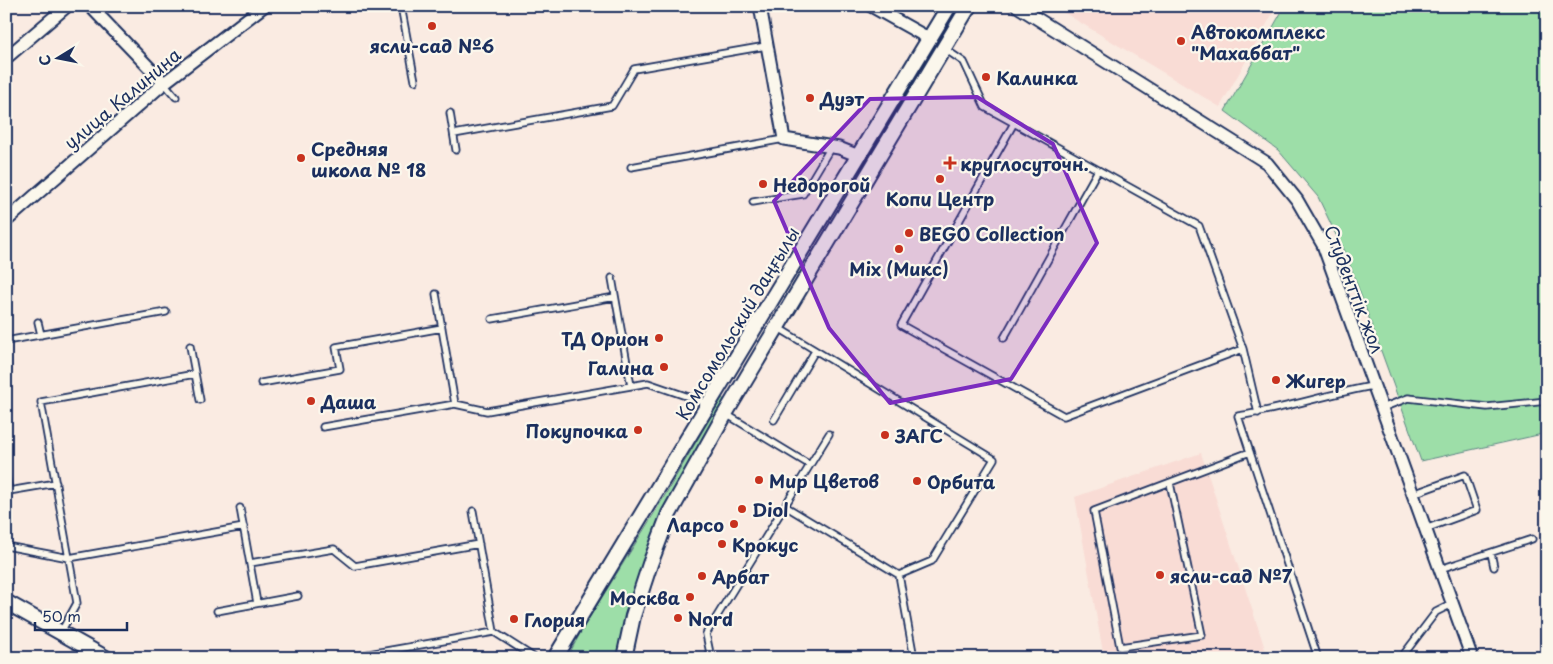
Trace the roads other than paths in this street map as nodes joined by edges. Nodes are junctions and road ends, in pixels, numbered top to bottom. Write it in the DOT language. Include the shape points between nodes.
graph roads {
  1 [pos="67,6"];
  2 [pos="90,6"];
  3 [pos="264,6"];
  4 [pos="401,6"];
  5 [pos="760,6"];
  6 [pos="949,6"];
  7 [pos="969,6"];
  8 [pos="1017,6"];
  9 [pos="875,7"];
  10 [pos="930,39"];
  11 [pos="766,46"];
  12 [pos="945,49"];
  13 [pos="6,58"];
  14 [pos="415,81"];
  15 [pos="164,83"];
  16 [pos="176,97"];
  17 [pos="450,113"];
  18 [pos="1014,123"];
  19 [pos="454,134"];
  20 [pos="784,139"];
  21 [pos="831,147"];
  22 [pos="456,150"];
  23 [pos="859,156"];
  24 [pos="874,164"];
  25 [pos="631,167"];
  26 [pos="1098,170"];
  27 [pos="753,202"];
  28 [pos="6,221"];
  29 [pos="612,278"];
  30 [pos="436,294"];
  31 [pos="615,297"];
  32 [pos="166,312"];
  33 [pos="492,319"];
  34 [pos="38,322"];
  35 [pos="777,327"];
  36 [pos="442,328"];
  37 [pos="40,335"];
  38 [pos="1004,338"];
  39 [pos="6,341"];
  40 [pos="190,346"];
  41 [pos="1243,349"];
  42 [pos="815,351"];
  43 [pos="195,374"];
  44 [pos="261,383"];
  45 [pos="631,386"];
  46 [pos="1373,386"];
  47 [pos="200,400"];
  48 [pos="1547,401"];
  49 [pos="455,404"];
  50 [pos="709,404"];
  51 [pos="1382,408"];
  52 [pos="1258,413"];
  53 [pos="725,414"];
  54 [pos="774,420"];
  55 [pos="322,427"];
  56 [pos="829,434"];
  57 [pos="1250,452"];
  58 [pos="810,465"];
  59 [pos="6,475"];
  60 [pos="56,483"];
  61 [pos="1170,483"];
  62 [pos="1413,494"];
  63 [pos="785,506"];
  64 [pos="240,508"];
  65 [pos="473,511"];
  66 [pos="244,527"];
  67 [pos="1425,528"];
  68 [pos="1532,539"];
  69 [pos="479,544"];
  70 [pos="6,546"];
  71 [pos="1490,553"];
  72 [pos="69,558"];
  73 [pos="250,563"];
  74 [pos="1494,567"];
  75 [pos="1440,569"];
  76 [pos="900,575"];
  77 [pos="298,596"];
  78 [pos="6,602"];
  79 [pos="257,603"];
  80 [pos="1452,604"];
  81 [pos="217,611"];
  82 [pos="61,632"];
  83 [pos="494,632"];
  84 [pos="106,658"];
  85 [pos="346,658"];
  86 [pos="535,658"];
  87 [pos="555,658"];
  88 [pos="624,658"];
  89 [pos="710,658"];
  90 [pos="914,658"];
  91 [pos="1318,658"];
  92 [pos="1401,658"];
  93 [pos="1472,658"];
  1 -- 13 [label="street"];
  2 -- 15 [label="street"];
  3 -- 15 [label="street, улица Калинина"];
  4 -- 14 [label="lane"];
  5 -- 11 [label="street"];
  6 -- 10 [label="street, Комсомольский даңғылы"];
  7 -- 12 [label="street, Комсомольский даңғылы"];
  8 -- 46 [label="street, Студенттік жол" via="1267,163 1297,200 1323,245"];
  9 -- 10 [label="street"];
  10 -- 23 [label="street, Комсомольский даңғылы"];
  11 -- 19 [label="lane" via="634,69 612,106"];
  11 -- 20 [label="street"];
  12 -- 18 [label="lane" via="964,62 985,106"];
  12 -- 24 [label="street, Комсомольский даңғылы"];
  15 -- 16 [label="lane"];
  15 -- 28 [label="street, улица Калинина"];
  17 -- 19 [label="lane"];
  18 -- 26 [label="lane"];
  18 -- 41 [label="lane" via="901,325 1064,416"];
  19 -- 22 [label="lane"];
  20 -- 21 [label="street"];
  20 -- 25 [label="lane"];
  21 -- 23 [label="street"];
  21 -- 27 [label="lane" via="803,194"];
  23 -- 24 [label="street"];
  23 -- 50 [label="street, Комсомольский даңғылы"];
  24 -- 35 [label="street, Комсомольский даңғылы"];
  26 -- 38 [label="lane"];
  26 -- 41 [label="lane" via="1199,226"];
  29 -- 31 [label="lane"];
  30 -- 36 [label="lane"];
  31 -- 33 [label="lane"];
  31 -- 45 [label="lane"];
  32 -- 37 [label="lane"];
  34 -- 37 [label="lane"];
  35 -- 42 [label="lane"];
  35 -- 53 [label="street, Комсомольский даңғылы"];
  36 -- 44 [label="lane" via="336,347 340,369"];
  36 -- 49 [label="lane"];
  37 -- 39 [label="lane"];
  40 -- 43 [label="lane"];
  41 -- 52 [label="lane"];
  42 -- 54 [label="lane"];
  42 -- 76 [label="lane" via="994,459 932,561"];
  43 -- 47 [label="lane"];
  43 -- 60 [label="lane" via="41,402"];
  45 -- 49 [label="lane" via="487,411"];
  45 -- 50 [label="lane" via="648,383"];
  46 -- 51 [label="street, Студенттік жол"];
  46 -- 52 [label="lane"];
  48 -- 51 [label="lane" via="1487,406 1408,398"];
  49 -- 55 [label="lane"];
  50 -- 87 [label="street, Комсомольский даңғылы"];
  51 -- 62 [label="street, Студенттік жол"];
  52 -- 57 [label="lane" via="1238,416"];
  53 -- 58 [label="lane"];
  53 -- 88 [label="street, Комсомольский даңғылы" via="669,514 633,616"];
  56 -- 58 [label="lane"];
  57 -- 61 [label="lane"];
  57 -- 91 [label="lane"];
  58 -- 63 [label="lane"];
  59 -- 60 [label="lane" via="9,491"];
  60 -- 72 [label="lane"];
  61 -- 61 [label="lane" via="1094,511 1120,647 1202,635"];
  62 -- 67 [label="street, Студенттік жол"];
  62 -- 67 [label="lane" via="1464,476 1477,510"];
  63 -- 76 [label="lane"];
  63 -- 89 [label="lane" via="706,634"];
  64 -- 66 [label="lane"];
  65 -- 69 [label="lane"];
  66 -- 72 [label="lane"];
  66 -- 73 [label="lane"];
  67 -- 75 [label="street, Студенттік жол"];
  68 -- 71 [label="lane"];
  69 -- 73 [label="lane" via="355,566 334,548"];
  69 -- 83 [label="lane"];
  70 -- 72 [label="lane"];
  71 -- 74 [label="lane"];
  71 -- 75 [label="lane"];
  72 -- 82 [label="lane" via="77,603"];
  73 -- 79 [label="lane"];
  75 -- 80 [label="street, Студенттік жол"];
  76 -- 90 [label="lane"];
  77 -- 79 [label="lane"];
  78 -- 82 [label="street"];
  79 -- 81 [label="lane"];
  80 -- 92 [label="lane" via="1436,612"];
  80 -- 93 [label="street, Студенттік жол"];
  82 -- 84 [label="street"];
  83 -- 85 [label="lane"];
  83 -- 86 [label="lane"];
}
